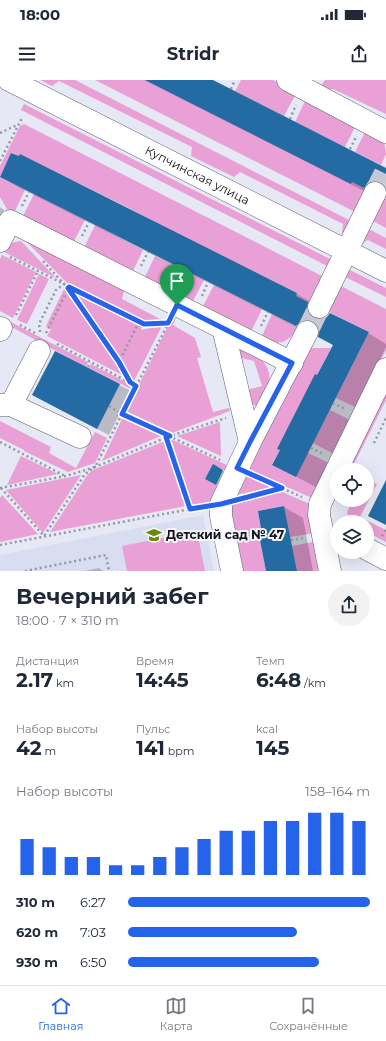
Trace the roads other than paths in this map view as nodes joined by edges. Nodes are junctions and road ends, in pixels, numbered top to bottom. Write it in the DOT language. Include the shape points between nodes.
graph roads {
  1 [pos="9,80"];
  2 [pos="288,80"];
  3 [pos="386,132"];
  4 [pos="375,193"];
  5 [pos="3,248"];
  6 [pos="346,250"];
  7 [pos="386,270"];
  8 [pos="319,307"];
  9 [pos="223,328"];
  10 [pos="307,332"];
  11 [pos="44,343"];
  12 [pos="292,363"];
  13 [pos="386,369"];
  14 [pos="6,405"];
  15 [pos="80,437"];
  16 [pos="250,442"];
  17 [pos="330,537"];
  18 [pos="374,553"];
  19 [pos="330,559"];
  20 [pos="386,559"];
  21 [pos="232,571"];
  22 [pos="330,571"];
  1 -- 6 [label="street, Купчинская улица"];
  2 -- 3 [label="street"];
  4 -- 6 [label="street"];
  5 -- 9 [label="street" via="10,221 172,314"];
  6 -- 7 [label="street, Купчинская улица"];
  6 -- 8 [label="street"];
  9 -- 12 [label="street"];
  9 -- 16 [label="street"];
  10 -- 12 [label="street"];
  11 -- 14 [label="street"];
  12 -- 16 [label="street"];
  13 -- 17 [label="street" via="320,504 320,514"];
  14 -- 15 [label="street"];
  16 -- 21 [label="street" via="221,504"];
  18 -- 20 [label="street"];
  19 -- 22 [label="street"];
}
